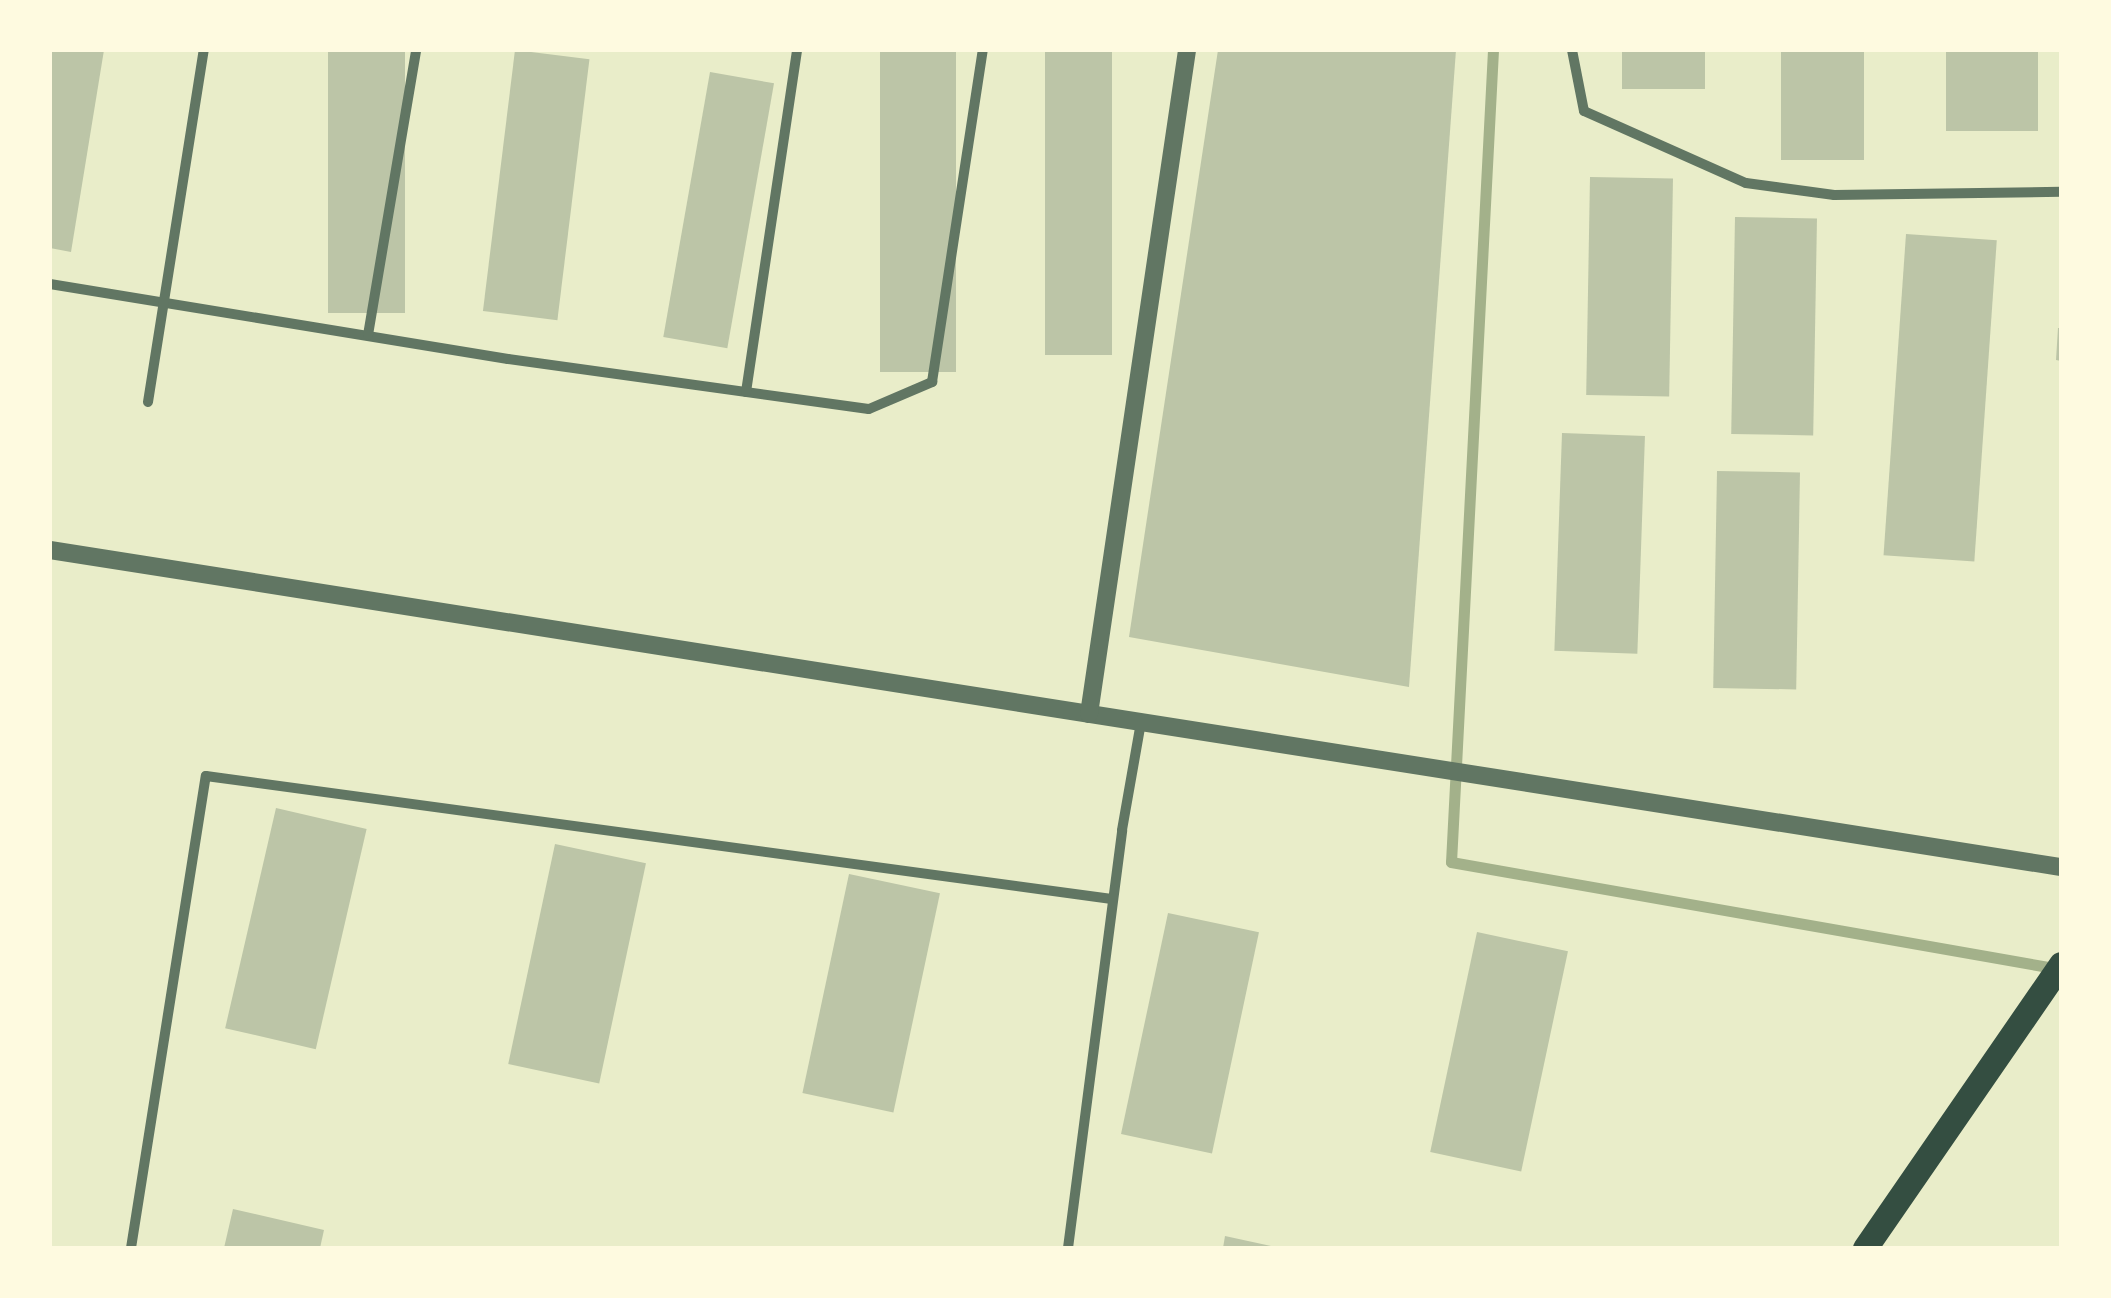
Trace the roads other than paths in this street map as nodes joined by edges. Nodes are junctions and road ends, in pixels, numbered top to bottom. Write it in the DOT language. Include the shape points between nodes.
graph roads {
  1 [pos="204,50"];
  2 [pos="416,50"];
  3 [pos="797,50"];
  4 [pos="984,50"];
  5 [pos="1187,50"];
  6 [pos="1572,50"];
  7 [pos="2061,192"];
  8 [pos="50,284"];
  9 [pos="165,300"];
  10 [pos="368,335"];
  11 [pos="746,392"];
  12 [pos="148,402"];
  13 [pos="50,550"];
  14 [pos="1089,714"];
  15 [pos="1141,722"];
  16 [pos="2061,867"];
  17 [pos="1112,898"];
  18 [pos="2061,964"];
  19 [pos="132,1248"];
  20 [pos="1068,1248"];
  21 [pos="1865,1248"];
  1 -- 9 [label="street"];
  2 -- 10 [label="street"];
  3 -- 11 [label="street"];
  4 -- 11 [label="street" via="932,382 868,410"];
  5 -- 14 [label="street"];
  6 -- 7 [label="street" via="1584,111 1746,183 1834,195"];
  8 -- 9 [label="street"];
  9 -- 10 [label="street"];
  9 -- 12 [label="street"];
  10 -- 11 [label="street"];
  13 -- 14 [label="street"];
  14 -- 15 [label="street"];
  15 -- 16 [label="street"];
  15 -- 17 [label="street"];
  17 -- 19 [label="street" via="206,776"];
  17 -- 20 [label="street"];
  18 -- 21 [label="main road"];
}
